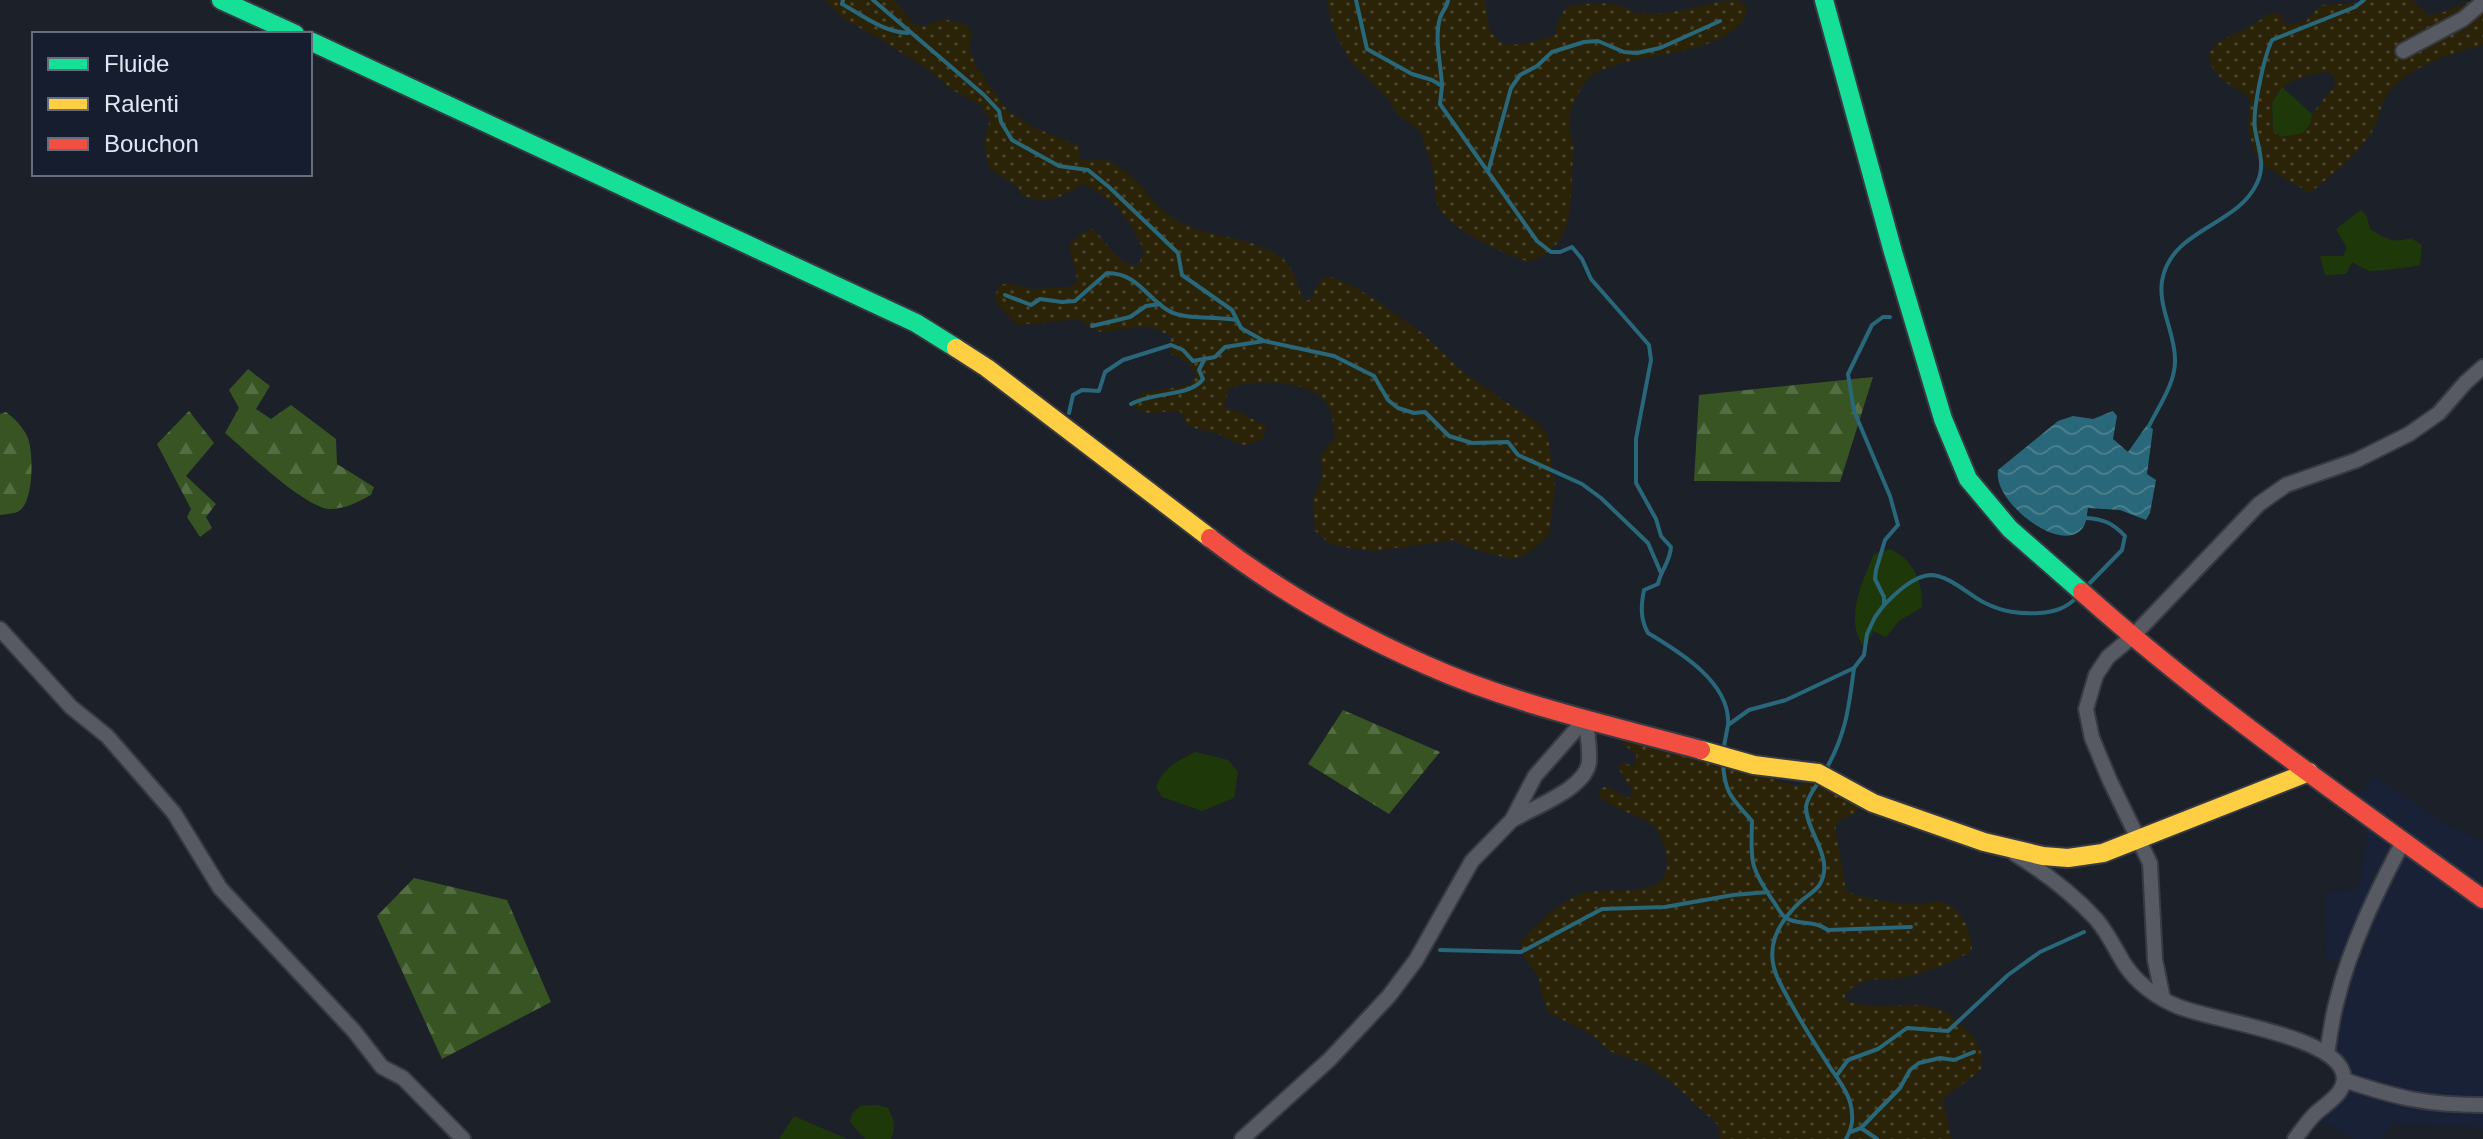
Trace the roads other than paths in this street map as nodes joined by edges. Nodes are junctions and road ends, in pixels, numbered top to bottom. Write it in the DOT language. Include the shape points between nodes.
graph roads {
  1 [pos="221,0"];
  2 [pos="1824,0"];
  3 [pos="2483,2"];
  4 [pos="291,32"];
  5 [pos="312,42"];
  6 [pos="2403,51"];
  7 [pos="2483,367"];
  8 [pos="0,629"];
  9 [pos="2132,637"];
  10 [pos="1586,718"];
  11 [pos="2309,772"];
  12 [pos="1512,820"];
  13 [pos="2139,839"];
  14 [pos="2404,840"];
  15 [pos="2005,847"];
  16 [pos="2483,899"];
  17 [pos="2163,999"];
  18 [pos="2327,1054"];
  19 [pos="2344,1080"];
  20 [pos="2483,1105"];
  21 [pos="463,1139"];
  22 [pos="1242,1139"];
  23 [pos="2295,1139"];
  1 -- 4 [label="street"];
  2 -- 9 [label="street" via="1893,252 1962,467 2010,529"];
  3 -- 6 [label="street" via="2463,19"];
  5 -- 10 [label="street" via="916,323 987,368 1216,543 1314,610 1427,666"];
  7 -- 9 [label="street" via="2439,413 2409,434 2357,460 2286,485 2259,504"];
  8 -- 21 [label="street" via="71,707 107,736 174,813 220,888 382,1067 403,1078"];
  9 -- 11 [label="street"];
  9 -- 13 [label="street" via="2096,675 2086,709 2092,738"];
  10 -- 12 [label="street" via="1535,776"];
  10 -- 12 [label="street" via="1589,765 1581,778"];
  10 -- 15 [label="street" via="1754,765 1818,773 1873,803"];
  11 -- 13 [label="street"];
  11 -- 14 [label="street"];
  12 -- 22 [label="street" via="1472,861 1416,960 1389,996 1330,1059"];
  13 -- 15 [label="street" via="2103,853 2068,858"];
  13 -- 17 [label="street" via="2150,863 2155,960"];
  14 -- 16 [label="street"];
  14 -- 18 [label="street" via="2379,887 2337,999"];
  15 -- 17 [label="street" via="2094,916 2126,967"];
  17 -- 18 [label="street"];
  18 -- 19 [label="street" via="2343,1070"];
  19 -- 20 [label="street" via="2397,1098"];
  19 -- 23 [label="street" via="2331,1103 2314,1114"];
}
